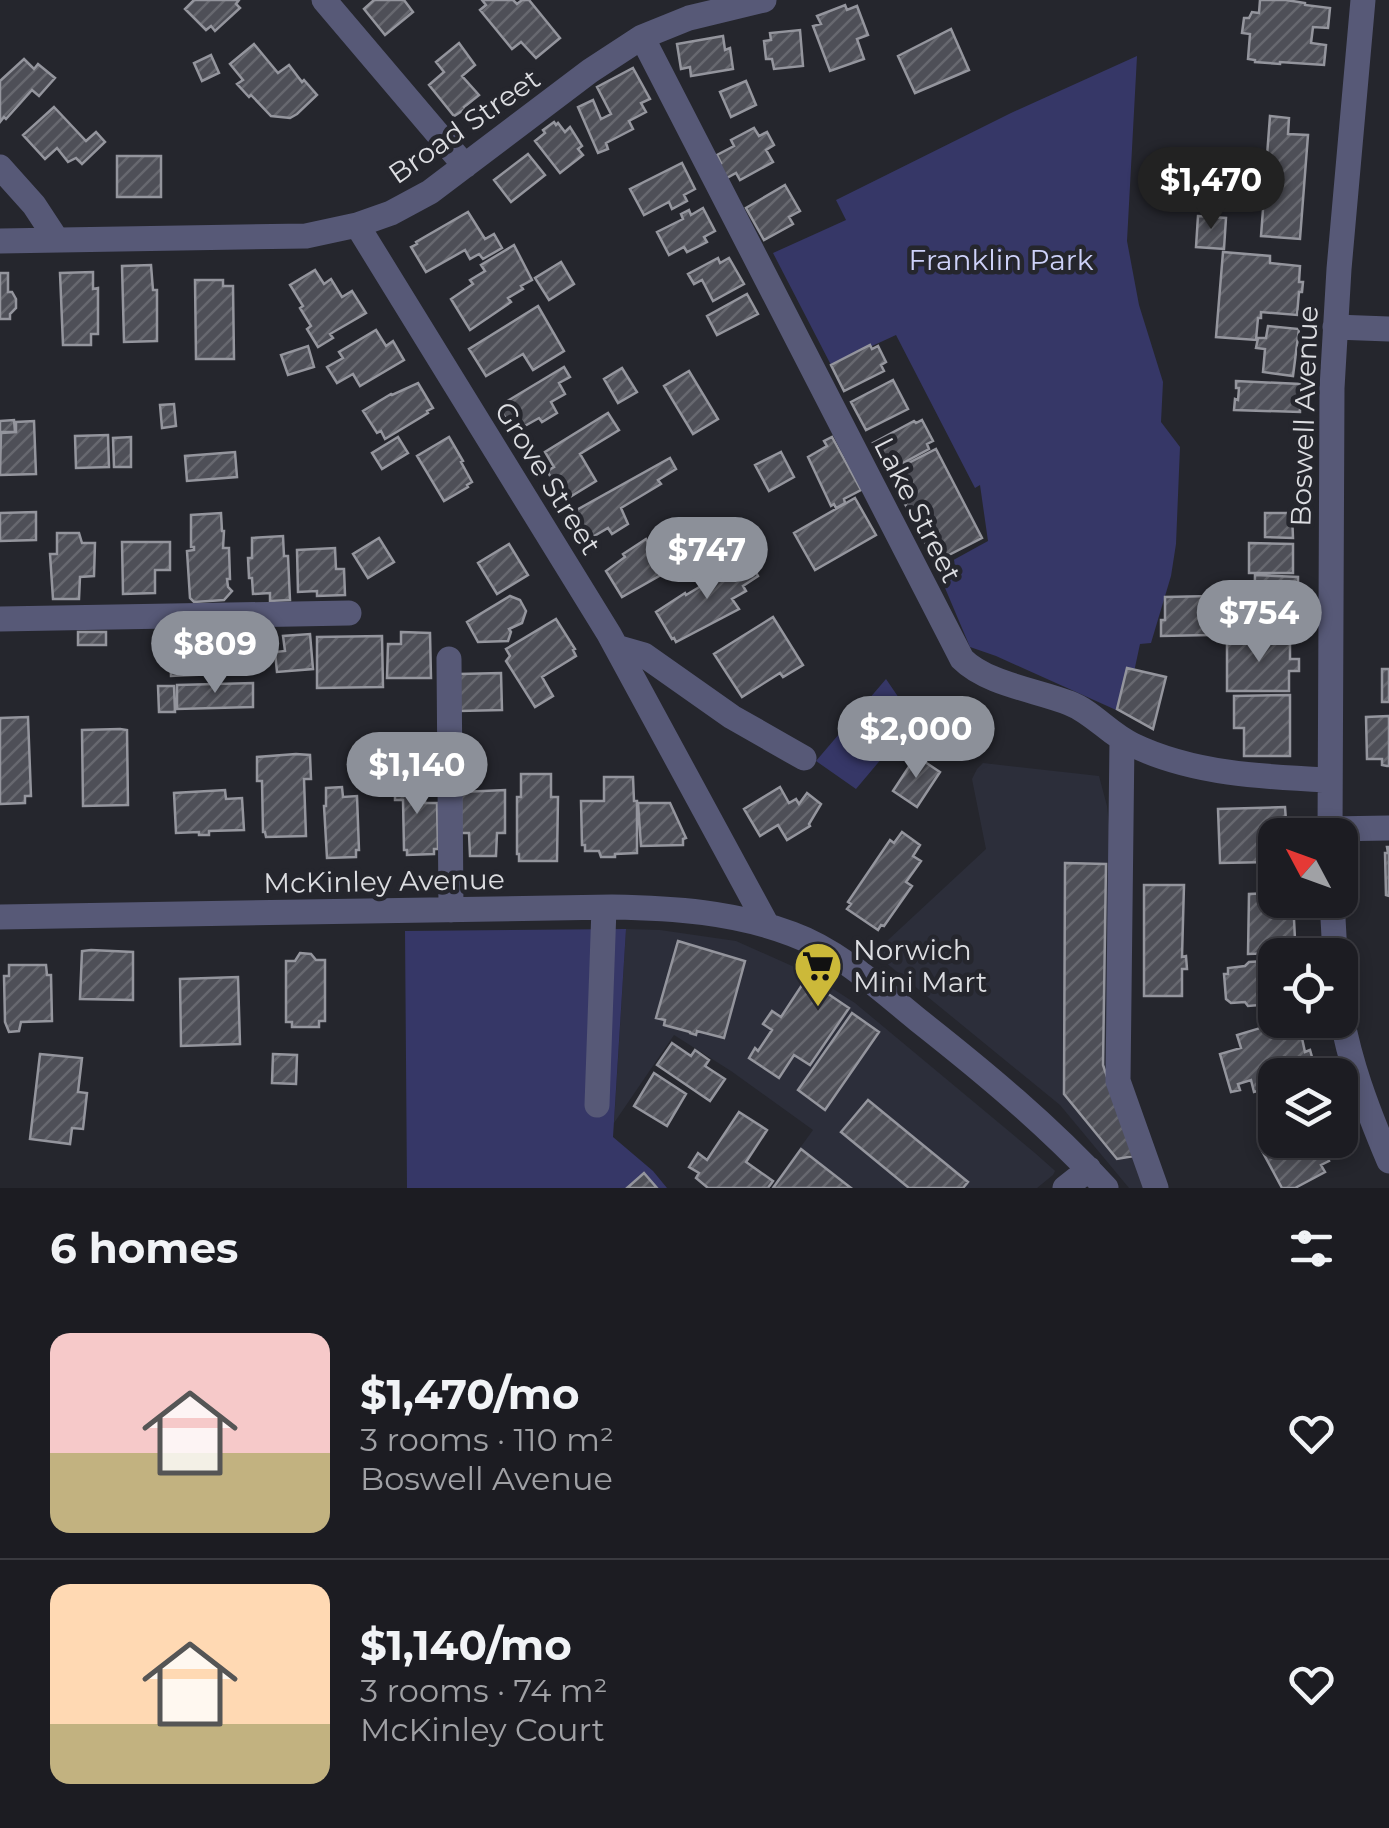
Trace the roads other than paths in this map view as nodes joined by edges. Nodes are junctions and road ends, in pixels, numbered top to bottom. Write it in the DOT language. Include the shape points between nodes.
graph roads {
  1 [pos="324,0"];
  2 [pos="764,0"];
  3 [pos="1363,0"];
  4 [pos="642,36"];
  5 [pos="466,166"];
  6 [pos="0,167"];
  7 [pos="357,225"];
  8 [pos="0,240"];
  9 [pos="57,240"];
  10 [pos="1336,327"];
  11 [pos="1389,329"];
  12 [pos="349,613"];
  13 [pos="0,620"];
  14 [pos="616,648"];
  15 [pos="449,659"];
  16 [pos="1122,740"];
  17 [pos="804,758"];
  18 [pos="1330,780"];
  19 [pos="1330,818"];
  20 [pos="1389,828"];
  21 [pos="1358,830"];
  22 [pos="604,908"];
  23 [pos="451,910"];
  24 [pos="0,917"];
  25 [pos="767,925"];
  26 [pos="1347,1038"];
  27 [pos="597,1105"];
  28 [pos="1389,1161"];
  29 [pos="1097,1178"];
  30 [pos="1065,1188"];
  31 [pos="1156,1188"];
  1 -- 5 [label="street"];
  2 -- 4 [label="street, Broad Street"];
  3 -- 10 [label="street, Boswell Avenue"];
  4 -- 5 [label="street, Broad Street"];
  4 -- 16 [label="street, Lake Street" via="962,659 979,672 1075,705"];
  5 -- 7 [label="street, Broad Street" via="410,203"];
  6 -- 9 [label="street"];
  7 -- 9 [label="street, Broad Street" via="306,236"];
  7 -- 14 [label="street, Grove Street"];
  8 -- 9 [label="street, Broad Street"];
  10 -- 11 [label="street"];
  10 -- 18 [label="street, Boswell Avenue"];
  12 -- 13 [label="street"];
  14 -- 17 [label="street" via="644,655"];
  14 -- 25 [label="street, Grove Street"];
  15 -- 23 [label="street"];
  16 -- 18 [label="street, Lake Street" via="1214,770"];
  16 -- 31 [label="street" via="1118,1081"];
  18 -- 19 [label="street, Boswell Avenue"];
  20 -- 21 [label="street"];
  22 -- 23 [label="street, McKinley Avenue"];
  22 -- 25 [label="street, McKinley Avenue" via="704,911"];
  22 -- 27 [label="street"];
  23 -- 24 [label="street, McKinley Avenue"];
  25 -- 29 [label="street, McKinley Avenue" via="806,940 870,981 972,1062"];
  26 -- 28 [label="street"];
  29 -- 30 [label="street"];
}
